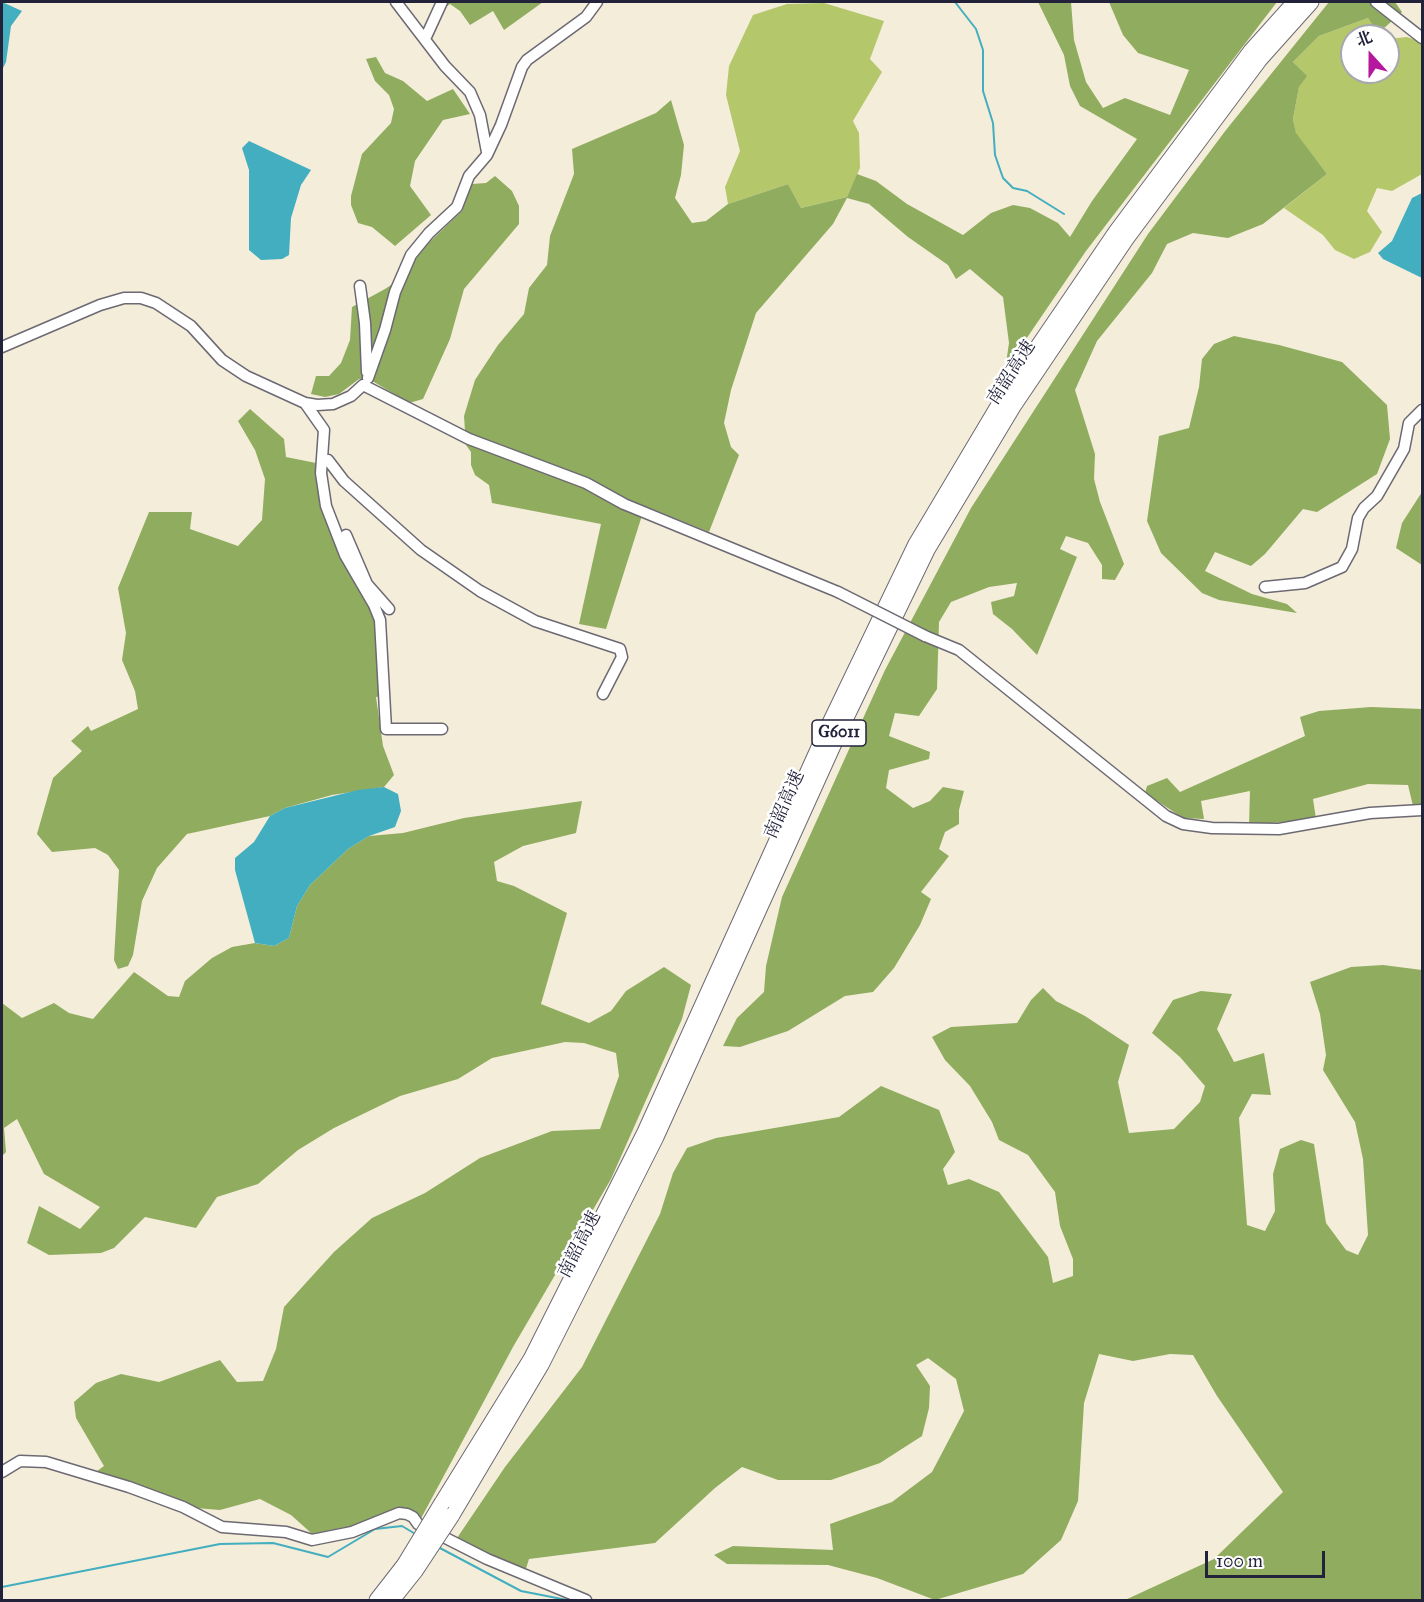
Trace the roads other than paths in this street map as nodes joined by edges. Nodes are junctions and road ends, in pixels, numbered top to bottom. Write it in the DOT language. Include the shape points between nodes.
graph roads {
  1 [pos="396,2"];
  2 [pos="442,2"];
  3 [pos="597,2"];
  4 [pos="1295,2"];
  5 [pos="1311,2"];
  6 [pos="1376,2"];
  7 [pos="1422,38"];
  8 [pos="425,39"];
  9 [pos="487,155"];
  10 [pos="360,286"];
  11 [pos="2,346"];
  12 [pos="365,382"];
  13 [pos="305,402"];
  14 [pos="1422,410"];
  15 [pos="324,430"];
  16 [pos="328,460"];
  17 [pos="1265,587"];
  18 [pos="389,609"];
  19 [pos="603,694"];
  20 [pos="442,729"];
  21 [pos="1422,810"];
  22 [pos="2,1473"];
  23 [pos="447,1509"];
  24 [pos="410,1567"];
  25 [pos="377,1600"];
  26 [pos="392,1600"];
  27 [pos="586,1600"];
  1 -- 8 [label="street"];
  2 -- 8 [label="street"];
  3 -- 9 [label="street" via="586,17 527,60"];
  4 -- 23 [label="highway, 南韶高速 / G6011" via="1251,51 1116,232 1003,398 916,544 830,723 645,1132 531,1359"];
  5 -- 23 [label="highway, 南韶高速 / G6011" via="1260,59 1126,239 1014,405 927,550 841,728 656,1137 541,1365"];
  6 -- 7 [label="street"];
  8 -- 9 [label="street" via="476,100"];
  9 -- 12 [label="street" via="470,176 456,207 411,255 394,291 385,330"];
  10 -- 12 [label="street" via="366,323"];
  11 -- 13 [label="street" via="100,305 141,298 191,326 222,360 246,376"];
  12 -- 13 [label="street" via="351,396 333,404"];
  12 -- 21 [label="street, bridge" via="469,439 586,483 624,504 838,592 959,650 1166,816 1184,824 1279,829 1370,813"];
  13 -- 15 [label="street"];
  14 -- 17 [label="street" via="1412,419 1404,449 1377,496 1358,518 1352,549 1342,567 1305,583"];
  15 -- 16 [label="street"];
  15 -- 20 [label="street" via="321,473 326,506 345,555 380,620 386,729"];
  16 -- 18 [label="street" via="330,498 357,567"];
  16 -- 19 [label="street" via="344,481 415,544 488,596 535,621 620,649 622,657"];
  22 -- 27 [label="street" via="20,1461 46,1462 129,1487 222,1527 286,1532 312,1540 352,1532 399,1513 407,1514 414,1516 418,1524 487,1559"];
  23 -- 24 [label="highway, 南韶高速 / G6011, bridge"];
  24 -- 25 [label="highway, 南韶高速 / G6011"];
  24 -- 26 [label="highway, 南韶高速 / G6011"];
}
